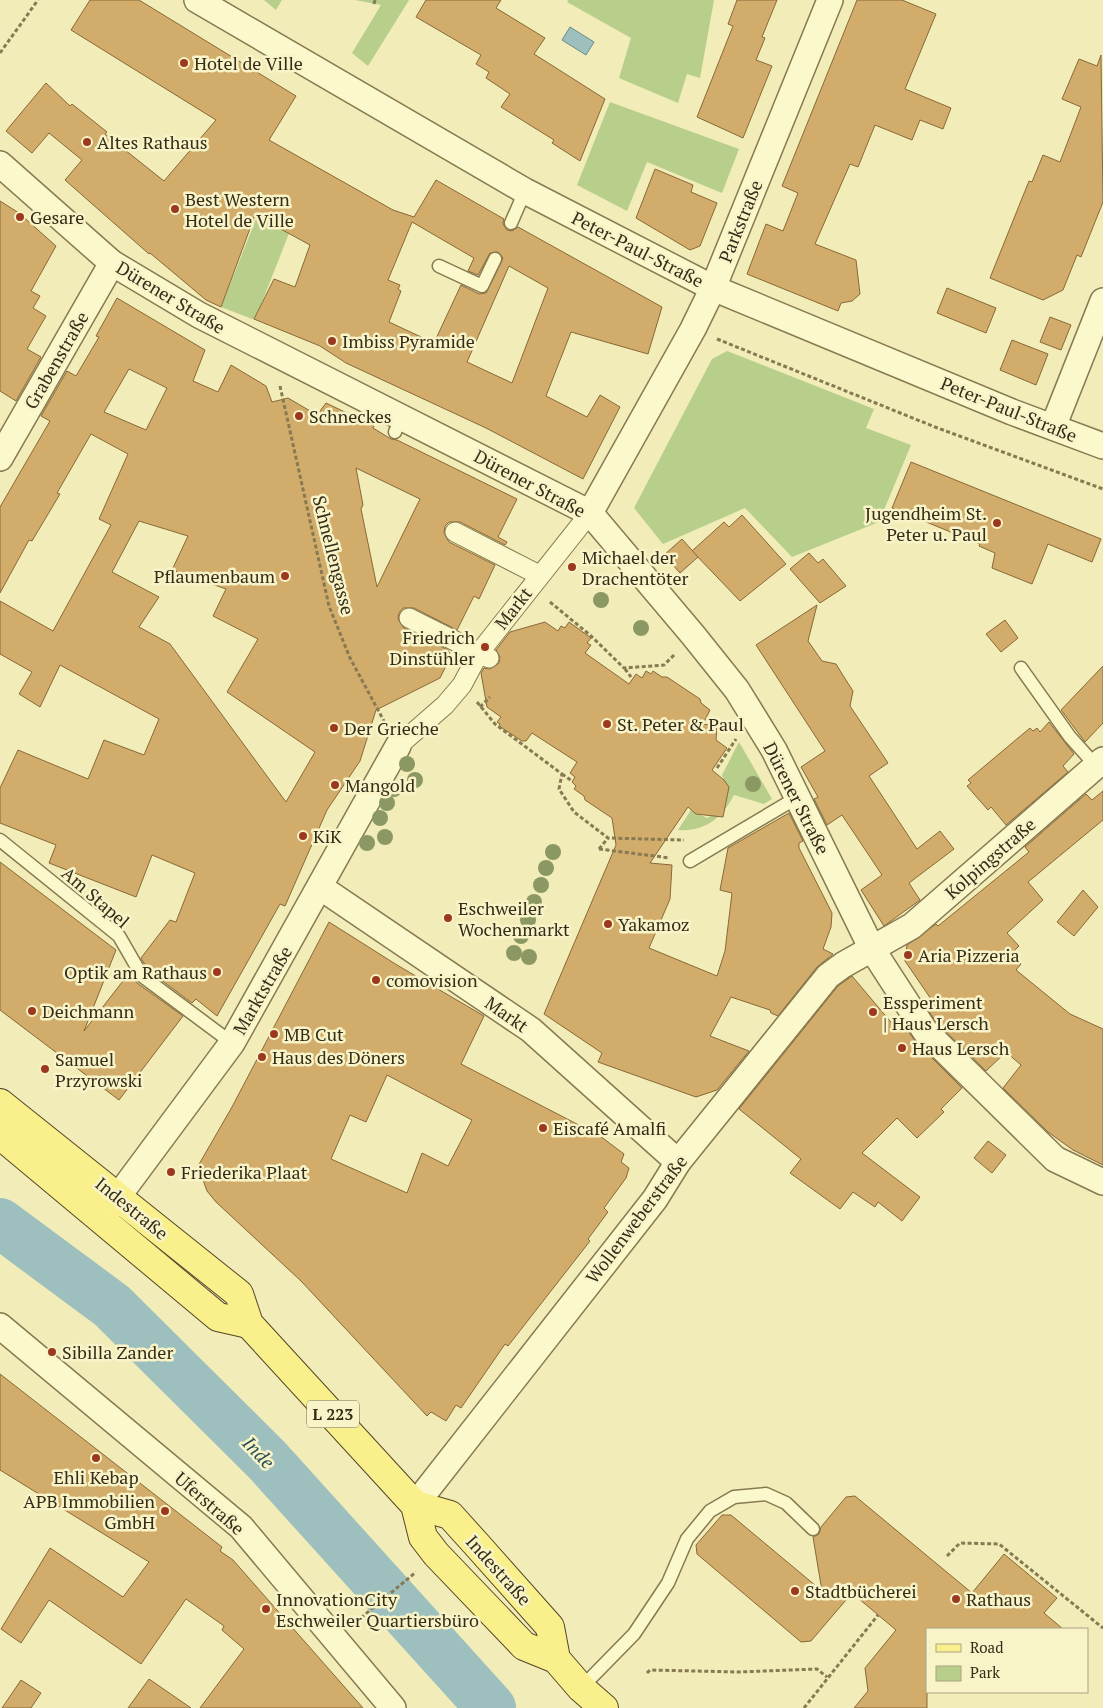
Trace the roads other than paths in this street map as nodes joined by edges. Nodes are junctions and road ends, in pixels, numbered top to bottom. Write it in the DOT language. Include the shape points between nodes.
graph roads {
  1 [pos="197,0"];
  2 [pos="830,0"];
  3 [pos="234,9"];
  4 [pos="0,164"];
  5 [pos="525,191"];
  6 [pos="511,223"];
  7 [pos="495,258"];
  8 [pos="112,263"];
  9 [pos="439,266"];
  10 [pos="713,288"];
  11 [pos="1103,301"];
  12 [pos="1053,427"];
  13 [pos="1103,446"];
  14 [pos="0,458"];
  15 [pos="590,513"];
  16 [pos="456,532"];
  17 [pos="536,578"];
  18 [pos="409,618"];
  19 [pos="484,655"];
  20 [pos="1021,668"];
  21 [pos="398,746"];
  22 [pos="1101,767"];
  23 [pos="798,797"];
  24 [pos="0,840"];
  25 [pos="690,861"];
  26 [pos="320,887"];
  27 [pos="872,949"];
  28 [pos="232,1043"];
  29 [pos="0,1103"];
  30 [pos="0,1135"];
  31 [pos="678,1162"];
  32 [pos="1103,1182"];
  33 [pos="110,1207"];
  34 [pos="0,1326"];
  35 [pos="415,1505"];
  36 [pos="813,1529"];
  37 [pos="556,1660"];
  38 [pos="581,1688"];
  39 [pos="393,1708"];
  40 [pos="604,1708"];
  1 -- 3 [label="street, Peter-Paul-Straße"];
  2 -- 10 [label="street, Parkstraße"];
  3 -- 5 [label="street, Peter-Paul-Straße"];
  4 -- 8 [label="street, Dürener Straße"];
  5 -- 6 [label="lane"];
  5 -- 10 [label="street, Peter-Paul-Straße"];
  7 -- 9 [label="lane" via="482,286"];
  8 -- 14 [label="street, Grabenstraße"];
  8 -- 15 [label="street, Dürener Straße" via="398,425"];
  10 -- 12 [label="street, Peter-Paul-Straße"];
  10 -- 15 [label="street, Parkstraße"];
  11 -- 12 [label="street"];
  12 -- 13 [label="street, Peter-Paul-Straße"];
  15 -- 17 [label="street, Markt"];
  15 -- 23 [label="street, Dürener Straße" via="737,690"];
  16 -- 17 [label="street"];
  17 -- 19 [label="street, Markt"];
  18 -- 19 [label="street"];
  19 -- 21 [label="street, Markt" via="445,705"];
  20 -- 22 [label="lane" via="1070,737"];
  21 -- 26 [label="street, Marktstraße"];
  22 -- 27 [label="street, Kolpingstraße" via="912,926"];
  23 -- 25 [label="lane"];
  23 -- 27 [label="street, Dürener Straße"];
  24 -- 28 [label="lane, Am Stapel" via="119,936 142,976"];
  26 -- 28 [label="street, Marktstraße"];
  26 -- 31 [label="street, Markt" via="532,1030"];
  27 -- 31 [label="street, Wollenweberstraße" via="828,976"];
  27 -- 32 [label="street, Dürener Straße" via="925,1031 1055,1159"];
  28 -- 33 [label="street, Marktstraße"];
  29 -- 33 [label="main road, Indestraße / L 223"];
  30 -- 33 [label="main road, Indestraße / L 223"];
  31 -- 35 [label="street, Wollenweberstraße" via="655,1199"];
  33 -- 35 [label="main road, Indestraße / L 223" via="239,1294 249,1324"];
  34 -- 39 [label="street, Uferstraße" via="240,1527"];
  35 -- 37 [label="main road, Indestraße / L 223" via="423,1537 436,1554 524,1646"];
  35 -- 37 [label="main road, Indestraße" via="450,1516 478,1546 550,1627"];
  36 -- 38 [label="lane" via="786,1503 766,1494 734,1497 710,1511 687,1539 668,1583 634,1634"];
  37 -- 38 [label="main road, Indestraße / L 223"];
  38 -- 40 [label="main road, Indestraße / L 223"];
}
